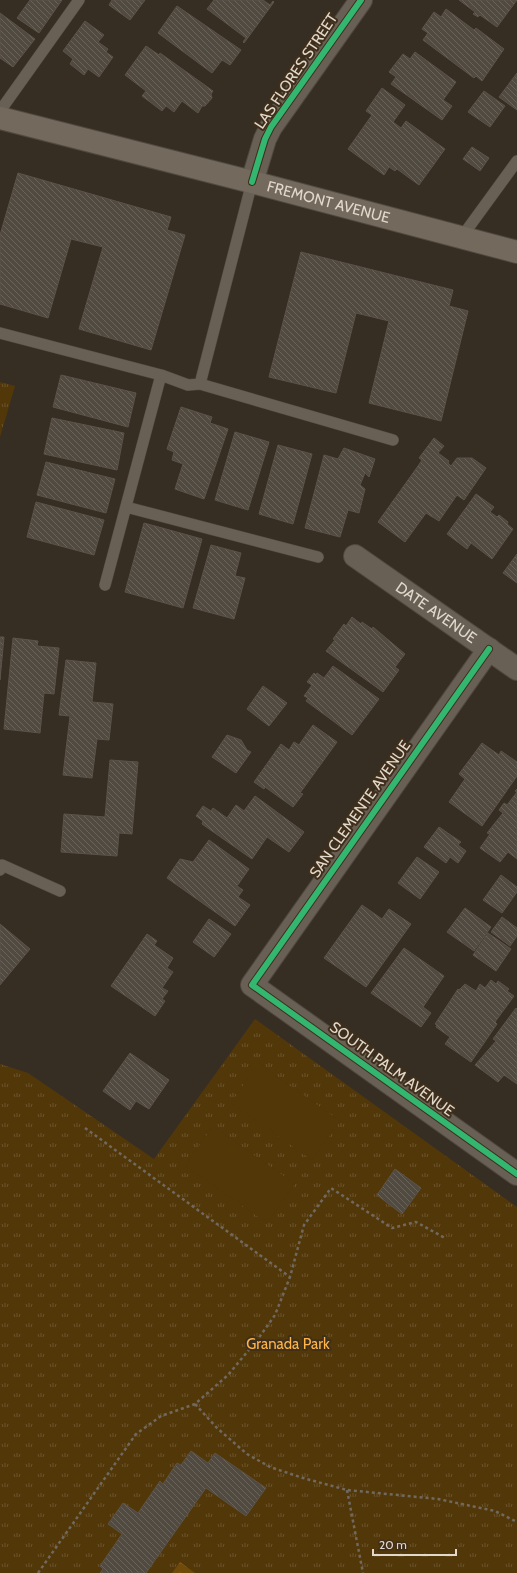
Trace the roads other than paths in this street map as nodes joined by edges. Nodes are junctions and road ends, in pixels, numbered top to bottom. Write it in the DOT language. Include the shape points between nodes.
graph roads {
  1 [pos="79,0"];
  2 [pos="361,0"];
  3 [pos="0,110"];
  4 [pos="0,118"];
  5 [pos="517,161"];
  6 [pos="252,182"];
  7 [pos="462,238"];
  8 [pos="517,252"];
  9 [pos="0,333"];
  10 [pos="162,375"];
  11 [pos="200,384"];
  12 [pos="393,440"];
  13 [pos="126,507"];
  14 [pos="355,556"];
  15 [pos="318,557"];
  16 [pos="105,585"];
  17 [pos="489,649"];
  18 [pos="517,669"];
  19 [pos="0,870"];
  20 [pos="60,891"];
  21 [pos="252,985"];
  22 [pos="517,1174"];
  1 -- 3 [label="lane"];
  2 -- 6 [label="street, LAS FLORES STREET" via="271,127 265,138"];
  4 -- 6 [label="main road, FREMONT AVENUE"];
  5 -- 7 [label="lane"];
  6 -- 7 [label="main road, FREMONT AVENUE"];
  6 -- 11 [label="lane"];
  7 -- 8 [label="main road, FREMONT AVENUE"];
  9 -- 10 [label="lane"];
  10 -- 11 [label="lane" via="188,385"];
  10 -- 13 [label="lane"];
  11 -- 12 [label="lane"];
  13 -- 15 [label="lane"];
  13 -- 16 [label="lane"];
  14 -- 17 [label="street, DATE AVENUE"];
  17 -- 18 [label="street, DATE AVENUE"];
  17 -- 21 [label="street, SAN CLEMENTE AVENUE"];
  19 -- 20 [label="lane" via="2,865"];
  21 -- 22 [label="street, SOUTH PALM AVENUE"];
}
